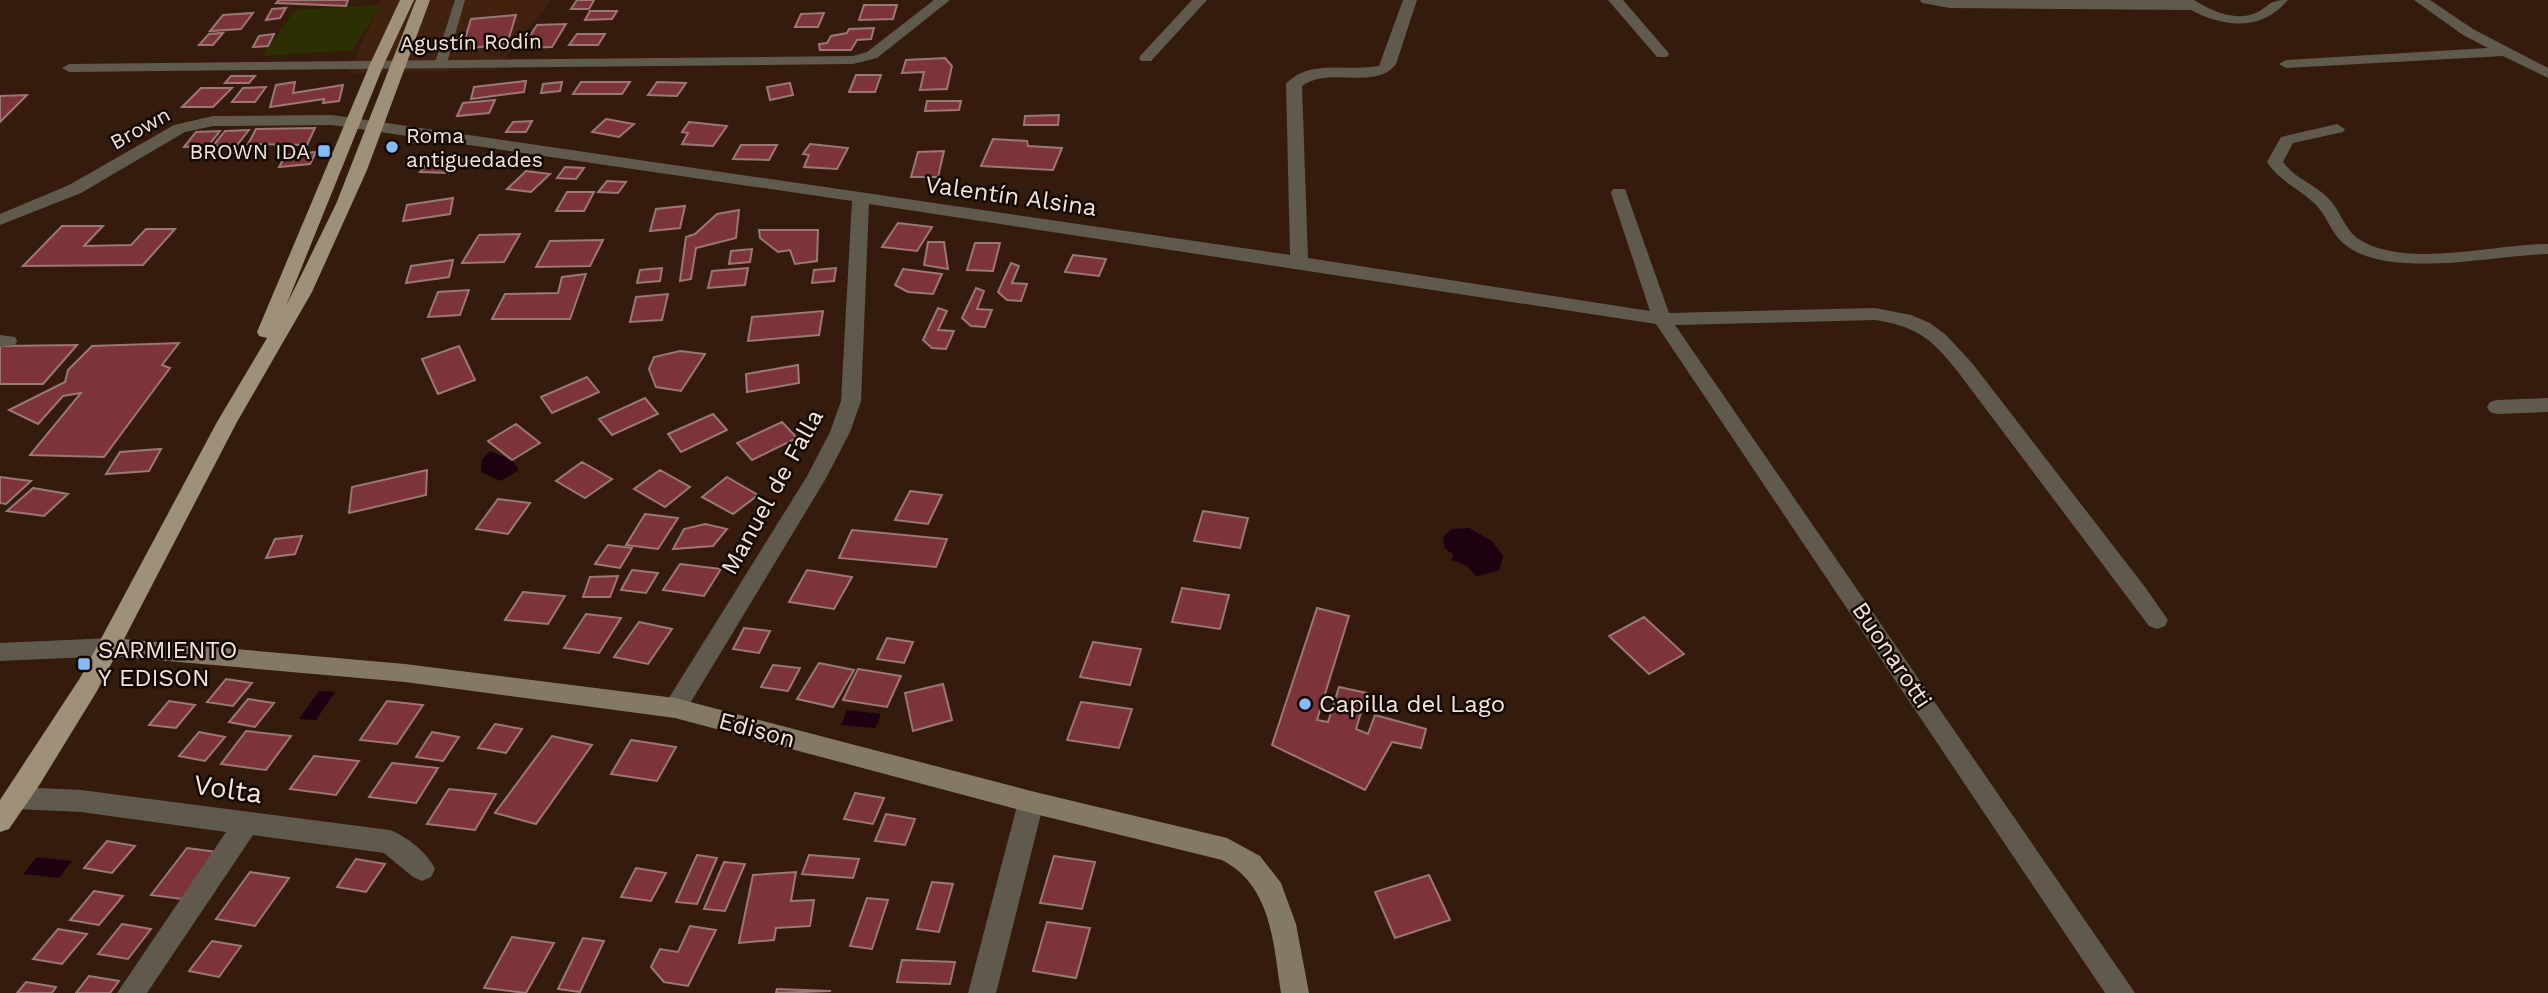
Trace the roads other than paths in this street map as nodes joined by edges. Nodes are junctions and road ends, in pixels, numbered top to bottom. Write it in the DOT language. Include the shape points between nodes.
graph roads {
  1 [pos="407,0"];
  2 [pos="423,0"];
  3 [pos="460,0"];
  4 [pos="943,0"];
  5 [pos="1200,0"];
  6 [pos="1410,0"];
  7 [pos="1615,0"];
  8 [pos="1927,0"];
  9 [pos="2281,0"];
  10 [pos="2421,0"];
  11 [pos="2189,3"];
  12 [pos="2503,52"];
  13 [pos="1662,54"];
  14 [pos="1146,58"];
  15 [pos="398,63"];
  16 [pos="441,63"];
  17 [pos="2286,64"];
  18 [pos="69,68"];
  19 [pos="375,69"];
  20 [pos="2548,74"];
  21 [pos="354,121"];
  22 [pos="374,126"];
  23 [pos="2337,129"];
  24 [pos="1619,193"];
  25 [pos="860,199"];
  26 [pos="344,202"];
  27 [pos="0,220"];
  28 [pos="2548,249"];
  29 [pos="1299,262"];
  30 [pos="1661,319"];
  31 [pos="240,396"];
  32 [pos="2548,405"];
  33 [pos="2497,407"];
  34 [pos="2157,620"];
  35 [pos="111,647"];
  36 [pos="0,652"];
  37 [pos="675,708"];
  38 [pos="17,798"];
  39 [pos="1031,803"];
  40 [pos="0,821"];
  41 [pos="247,824"];
  42 [pos="422,869"];
  43 [pos="131,993"];
  44 [pos="982,993"];
  45 [pos="1294,993"];
  46 [pos="2121,993"];
  1 -- 19 [label="main road"];
  2 -- 15 [label="main road"];
  3 -- 16 [label="lane"];
  4 -- 16 [label="street, Agustín Rodín" via="872,55 853,60"];
  5 -- 14 [label="street"];
  6 -- 29 [label="street" via="1384,69 1318,73 1294,84"];
  7 -- 13 [label="street"];
  8 -- 11 [label="street" via="1950,4"];
  9 -- 11 [label="street" via="2250,20 2218,16"];
  10 -- 12 [label="street"];
  12 -- 17 [label="street"];
  12 -- 20 [label="street"];
  15 -- 16 [label="street, Agustín Rodín"];
  15 -- 19 [label="street, Agustín Rodín"];
  15 -- 22 [label="main road"];
  18 -- 19 [label="street, Agustín Rodín"];
  19 -- 21 [label="main road"];
  19 -- 22 [label="main road" via="379,85 366,118"];
  21 -- 22 [label="street, Valentín Alsina"];
  21 -- 26 [label="main road" via="361,132 342,179"];
  21 -- 27 [label="street, Brown" via="213,121 180,128 75,189"];
  21 -- 31 [label="main road"];
  22 -- 25 [label="street, Valentín Alsina"];
  22 -- 26 [label="main road"];
  23 -- 28 [label="street" via="2287,140 2274,162 2280,172 2324,203 2339,229 2362,249 2414,257"];
  24 -- 30 [label="street, Buonarotti"];
  25 -- 29 [label="street, Valentín Alsina"];
  25 -- 37 [label="street, Manuel de Falla" via="851,401 840,432"];
  26 -- 31 [label="main road" via="313,273"];
  29 -- 30 [label="street, Valentín Alsina"];
  30 -- 34 [label="street, Valentín Alsina" via="1875,314 1919,324 1953,355 2066,495"];
  30 -- 46 [label="street, Buonarotti"];
  31 -- 35 [label="main road"];
  32 -- 33 [label="street"];
  35 -- 36 [label="street"];
  35 -- 37 [label="street, Edison" via="404,673"];
  35 -- 38 [label="main road"];
  37 -- 39 [label="street, Edison"];
  38 -- 40 [label="main road"];
  38 -- 41 [label="street, Volta"];
  39 -- 44 [label="street"];
  39 -- 45 [label="street, Edison" via="1227,850 1250,862 1271,888 1282,920"];
  41 -- 42 [label="street, Volta" via="390,842"];
  41 -- 43 [label="street"];
}
